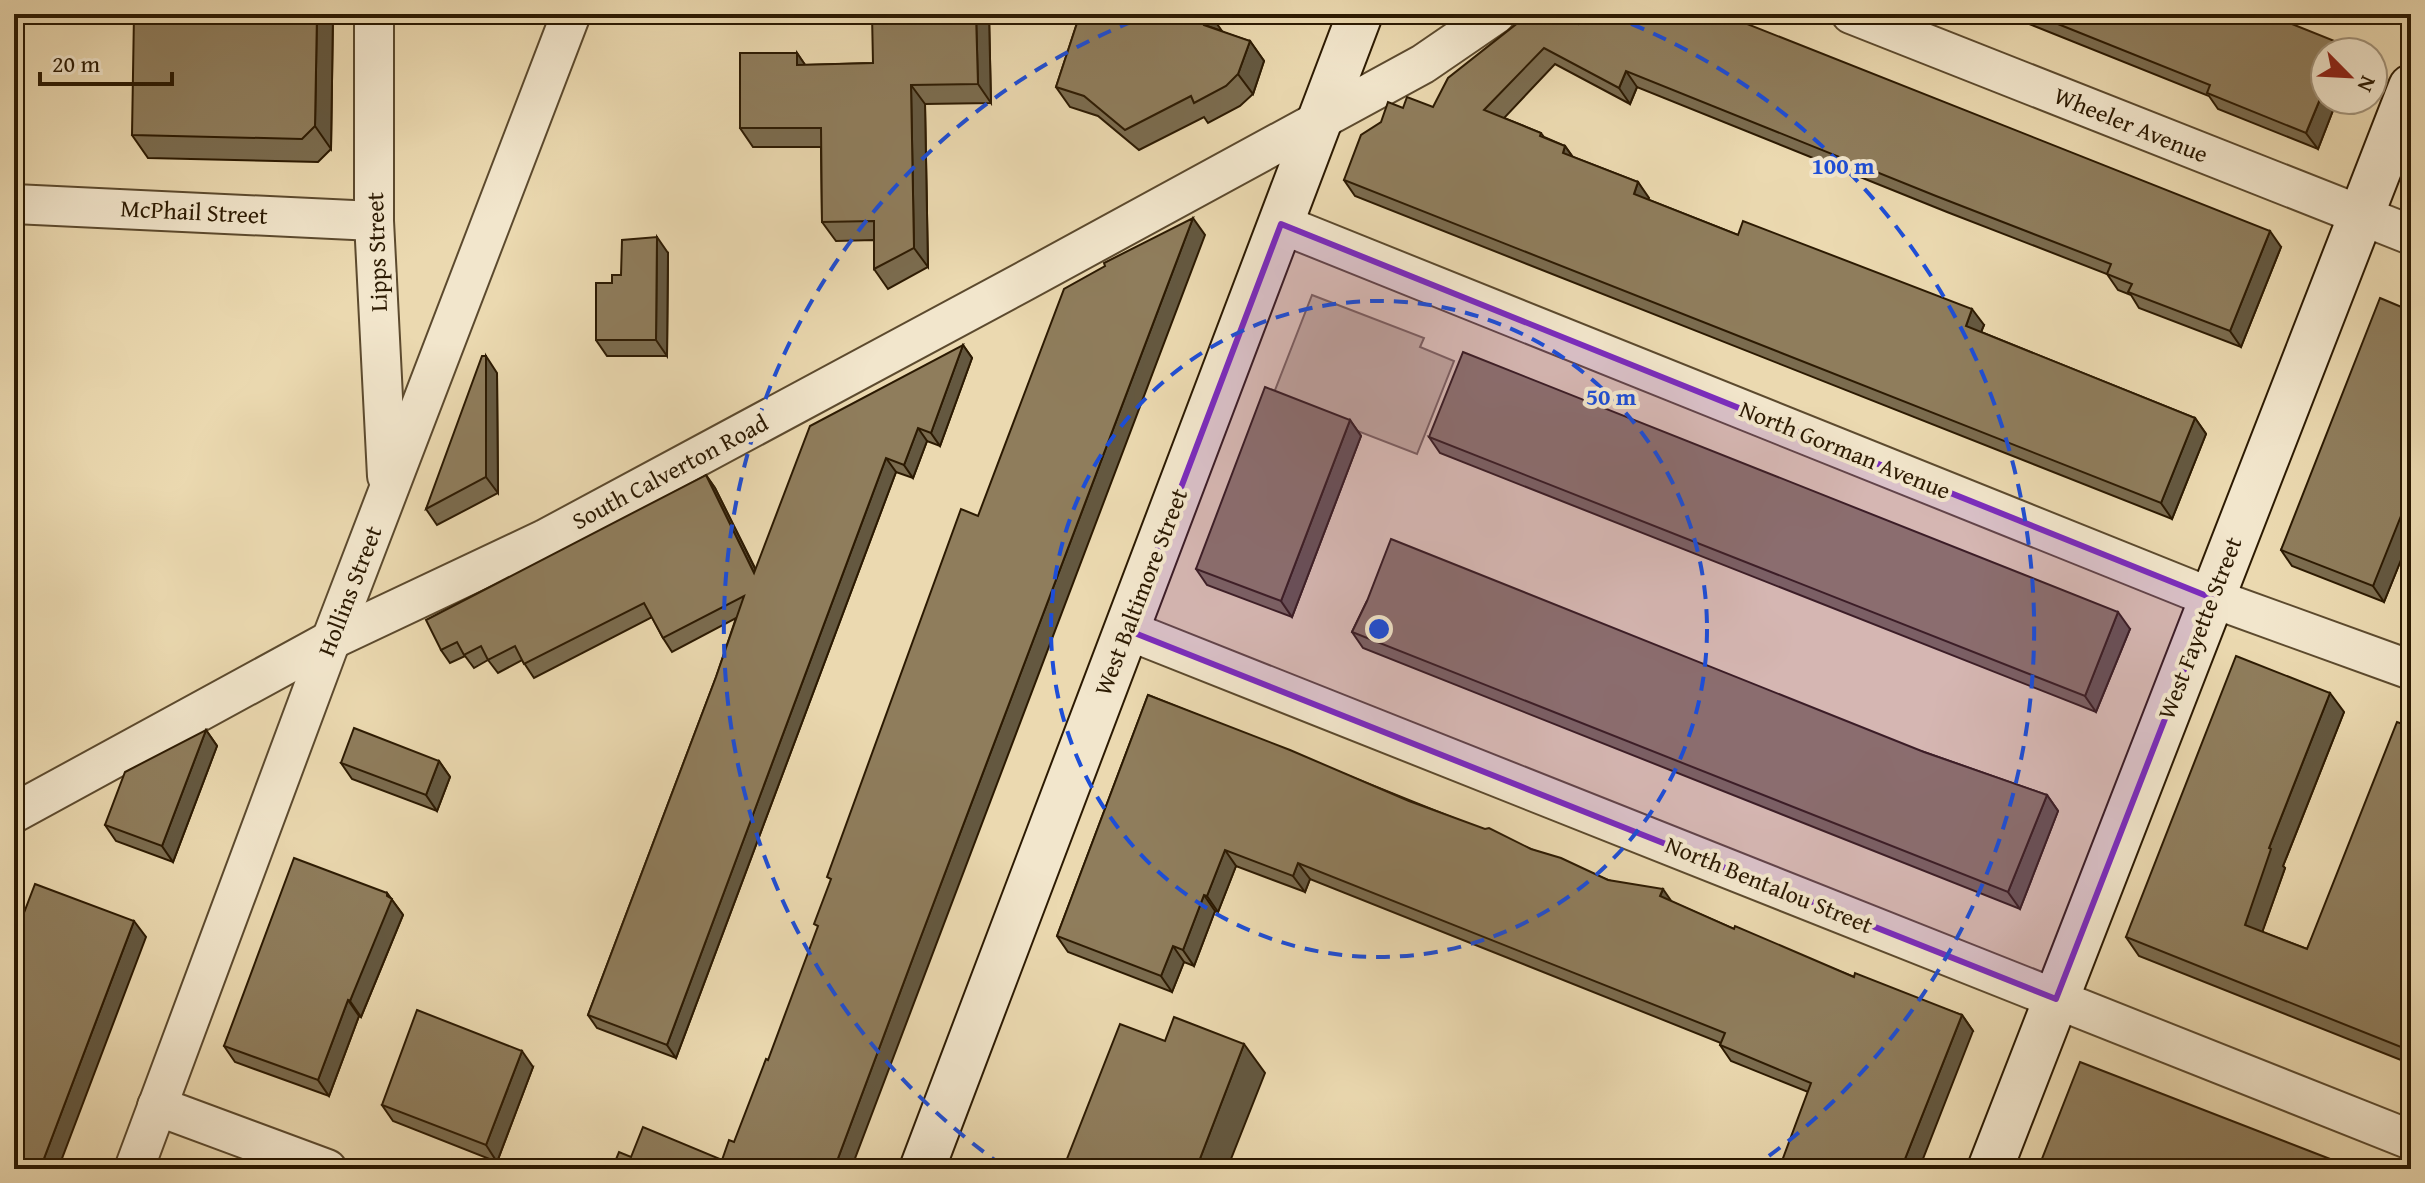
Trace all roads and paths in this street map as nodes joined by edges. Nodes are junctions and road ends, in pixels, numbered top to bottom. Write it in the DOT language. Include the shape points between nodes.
graph roads {
  1 [pos="374,14"];
  2 [pos="571,14"];
  3 [pos="1360,14"];
  4 [pos="1496,14"];
  5 [pos="1851,14"];
  6 [pos="2411,87"];
  7 [pos="1320,119"];
  8 [pos="14,204"];
  9 [pos="2361,216"];
  10 [pos="374,221"];
  11 [pos="1281,224"];
  12 [pos="2411,235"];
  13 [pos="388,491"];
  14 [pos="2212,598"];
  15 [pos="1127,630"];
  16 [pos="331,640"];
  17 [pos="2411,670"];
  18 [pos="14,813"];
  19 [pos="2056,999"];
  20 [pos="157,1106"];
  21 [pos="2411,1140"];
  22 [pos="134,1169"];
  23 [pos="327,1169"];
  24 [pos="922,1169"];
  25 [pos="1990,1169"];
  1 -- 10 [label="street, Lipps Street"];
  2 -- 13 [label="street, Hollins Street"];
  3 -- 7 [label="main road, West Baltimore Street"];
  4 -- 7 [label="street, South Calverton Road" via="1423,64"];
  5 -- 9 [label="street, Wheeler Avenue"];
  6 -- 9 [label="main road, West Fayette Street"];
  7 -- 11 [label="main road, West Baltimore Street"];
  7 -- 16 [label="street, South Calverton Road" via="545,539"];
  8 -- 10 [label="street, McPhail Street"];
  9 -- 12 [label="street, Wheeler Avenue"];
  9 -- 14 [label="main road, West Fayette Street"];
  10 -- 13 [label="street, Lipps Street"];
  11 -- 14 [label="street, North Gorman Avenue"];
  11 -- 15 [label="main road, West Baltimore Street"];
  13 -- 16 [label="street, Hollins Street"];
  14 -- 17 [label="street, North Gorman Avenue"];
  14 -- 19 [label="main road, West Fayette Street"];
  15 -- 19 [label="street, North Bentalou Street"];
  15 -- 24 [label="main road, West Baltimore Street"];
  16 -- 18 [label="street, South Calverton Road"];
  16 -- 20 [label="street, Hollins Street"];
  19 -- 21 [label="street, North Bentalou Street"];
  19 -- 25 [label="main road, West Fayette Street"];
  20 -- 22 [label="street, Hollins Street"];
  20 -- 23 [label="street"];
}
